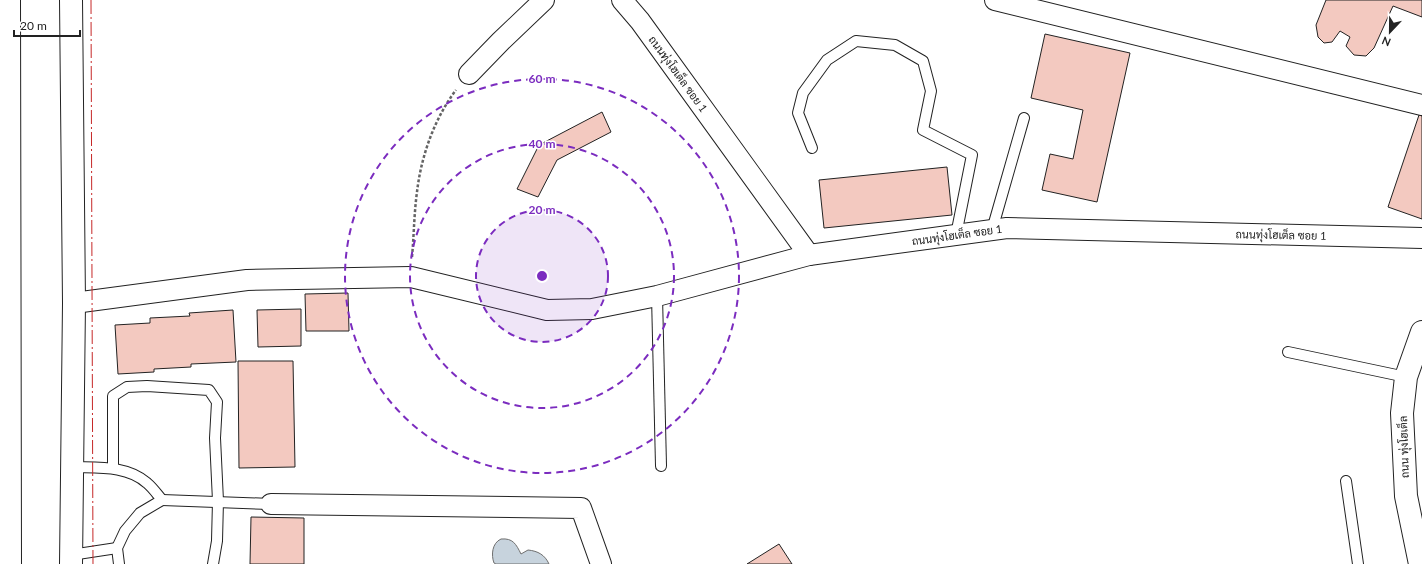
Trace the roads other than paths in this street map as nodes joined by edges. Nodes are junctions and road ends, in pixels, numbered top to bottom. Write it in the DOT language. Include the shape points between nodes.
graph roads {
  1 [pos="9,0"];
  2 [pos="71,0"];
  3 [pos="544,0"];
  4 [pos="622,0"];
  5 [pos="995,0"];
  6 [pos="469,74"];
  7 [pos="1422,105"];
  8 [pos="1024,118"];
  9 [pos="812,148"];
  10 [pos="992,230"];
  11 [pos="956,235"];
  12 [pos="1422,238"];
  13 [pos="809,254"];
  14 [pos="657,296"];
  15 [pos="74,303"];
  16 [pos="1422,332"];
  17 [pos="1288,352"];
  18 [pos="1406,377"];
  19 [pos="661,466"];
  20 [pos="72,467"];
  21 [pos="113,468"];
  22 [pos="1346,481"];
  23 [pos="162,500"];
  24 [pos="218,501"];
  25 [pos="271,504"];
  26 [pos="118,548"];
  27 [pos="71,560"];
  28 [pos="10,564"];
  29 [pos="119,564"];
  30 [pos="213,564"];
  31 [pos="601,564"];
  32 [pos="1358,564"];
  33 [pos="1418,564"];
  1 -- 28 [label="main road"];
  2 -- 15 [label="main road"];
  3 -- 6 [label="street"];
  4 -- 13 [label="street, ถนนทุ่งโฮเต็ล ซอย 1" via="640,21"];
  5 -- 7 [label="street"];
  8 -- 10 [label="lane"];
  9 -- 11 [label="lane" via="798,113 803,93 827,60 856,41 895,45 923,61 930,91 923,130 972,155"];
  10 -- 11 [label="street, ถนนทุ่งโฮเต็ล ซอย 1"];
  10 -- 12 [label="street, ถนนทุ่งโฮเต็ล ซอย 1" via="1007,228"];
  11 -- 13 [label="street, ถนนทุ่งโฮเต็ล ซอย 1"];
  13 -- 14 [label="street"];
  14 -- 15 [label="street" via="592,309 547,310 411,277 247,280"];
  14 -- 19 [label="lane"];
  15 -- 20 [label="main road"];
  16 -- 18 [label="main road, ถนน ทุ่งโฮเต็ล"];
  17 -- 18 [label="lane"];
  18 -- 33 [label="main road, ถนน ทุ่งโฮเต็ล" via="1402,413 1406,496"];
  20 -- 21 [label="lane"];
  20 -- 27 [label="main road"];
  21 -- 23 [label="lane" via="130,473 147,483"];
  21 -- 24 [label="lane" via="113,396 127,387 209,390 217,402 215,438"];
  22 -- 32 [label="lane"];
  23 -- 24 [label="lane"];
  23 -- 26 [label="lane" via="148,507 136,518 125,531"];
  24 -- 25 [label="lane"];
  24 -- 30 [label="lane" via="217,541"];
  25 -- 31 [label="street" via="581,508"];
  26 -- 27 [label="lane"];
  26 -- 29 [label="lane"];
}
